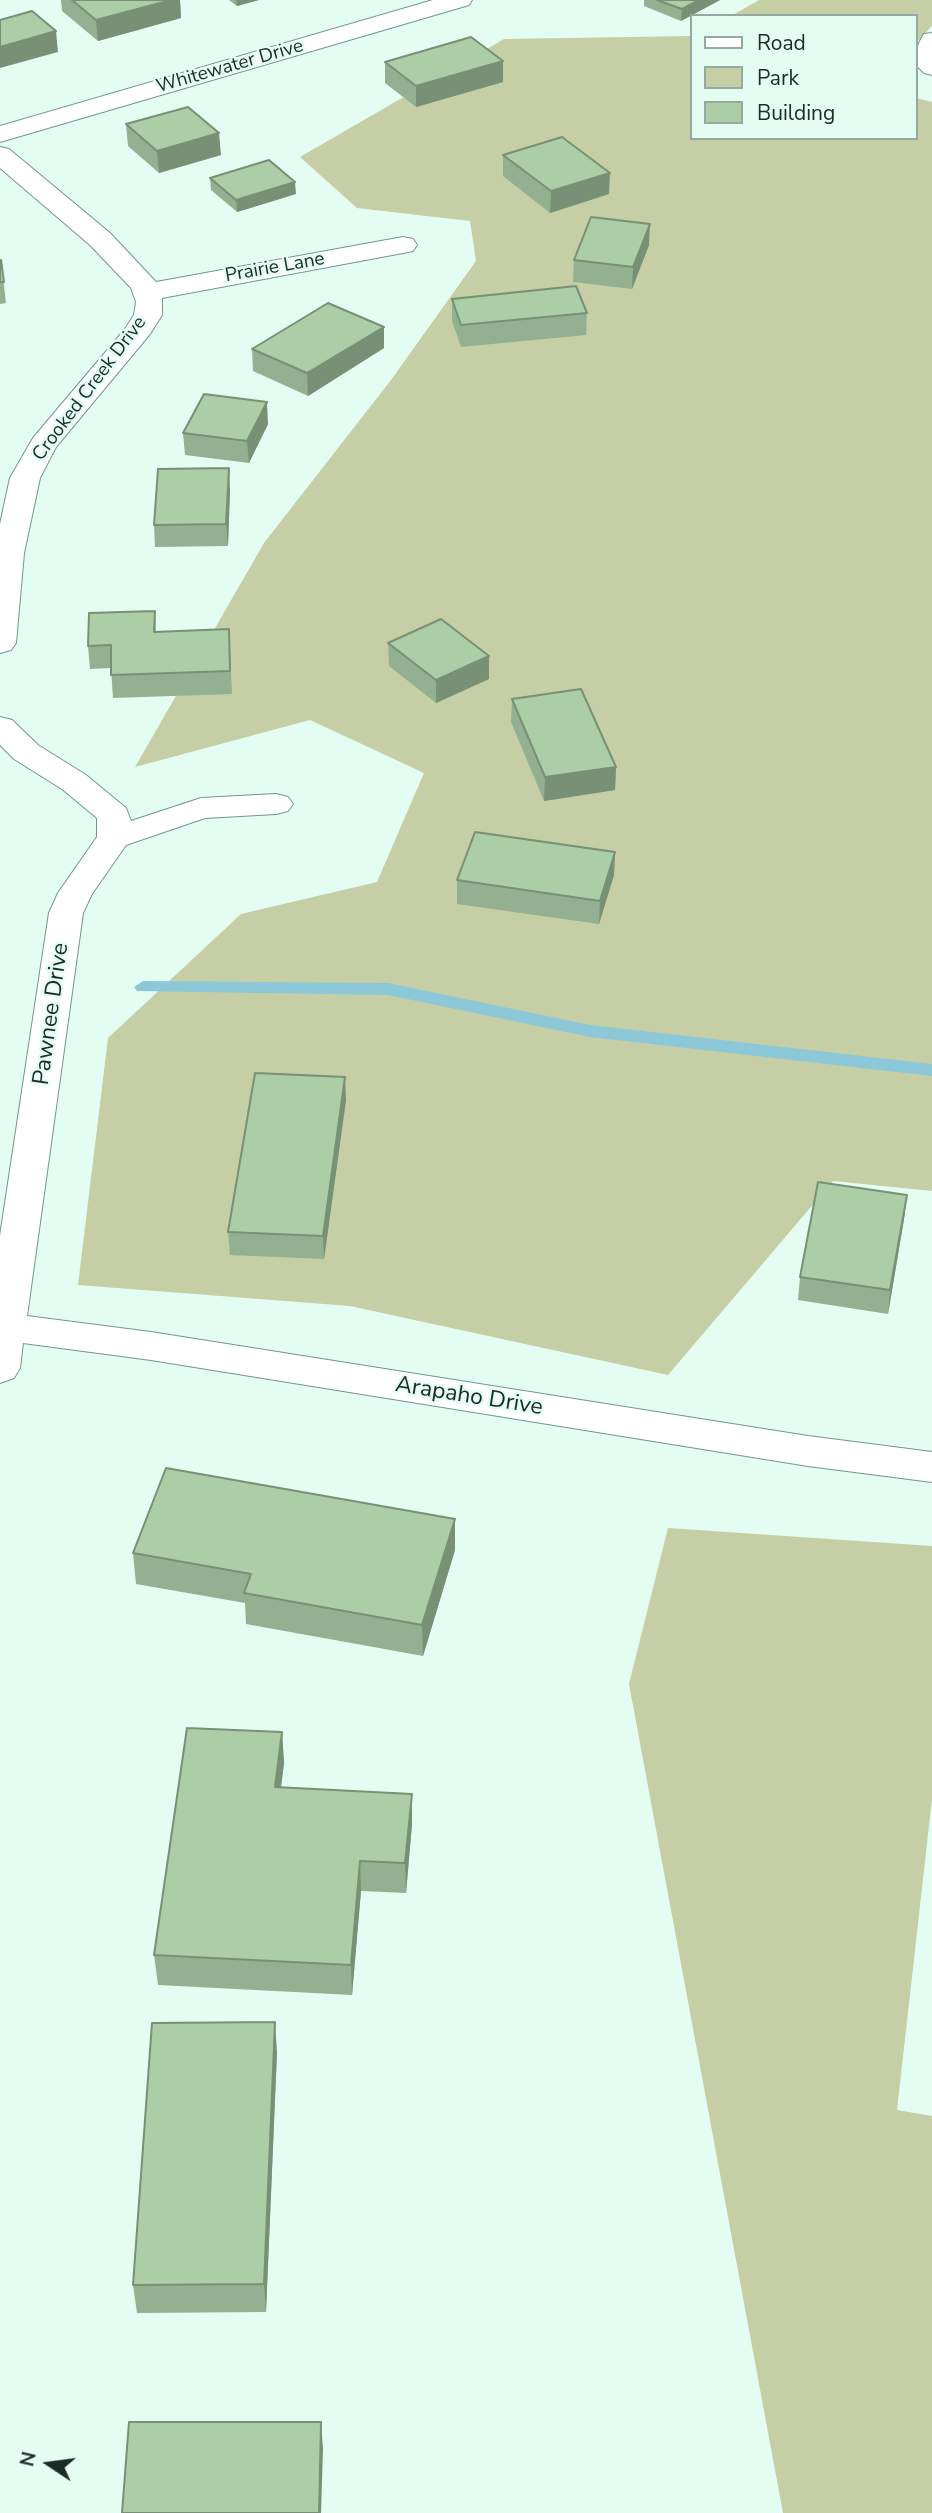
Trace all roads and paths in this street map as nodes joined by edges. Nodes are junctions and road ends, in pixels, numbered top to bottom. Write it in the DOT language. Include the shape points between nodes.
graph roads {
  1 [pos="460,0"];
  2 [pos="932,39"];
  3 [pos="932,68"];
  4 [pos="0,134"];
  5 [pos="0,155"];
  6 [pos="403,245"];
  7 [pos="147,292"];
  8 [pos="0,643"];
  9 [pos="0,727"];
  10 [pos="276,804"];
  11 [pos="114,838"];
  12 [pos="6,1327"];
  13 [pos="0,1368"];
  14 [pos="932,1467"];
  1 -- 4 [label="street, Whitewater Drive"];
  2 -- 3 [label="lane" via="923,59"];
  5 -- 7 [label="street, Crooked Creek Drive" via="100,239"];
  6 -- 7 [label="street, Prairie Lane"];
  7 -- 8 [label="street, Crooked Creek Drive" via="148,315 136,334 43,444 25,478 9,553"];
  9 -- 11 [label="street" via="26,752 74,782 114,815"];
  10 -- 11 [label="street" via="201,808"];
  11 -- 12 [label="street, Pawnee Drive" via="66,913"];
  12 -- 13 [label="street, Pawnee Drive"];
  12 -- 14 [label="street, Arapaho Drive"];
}
